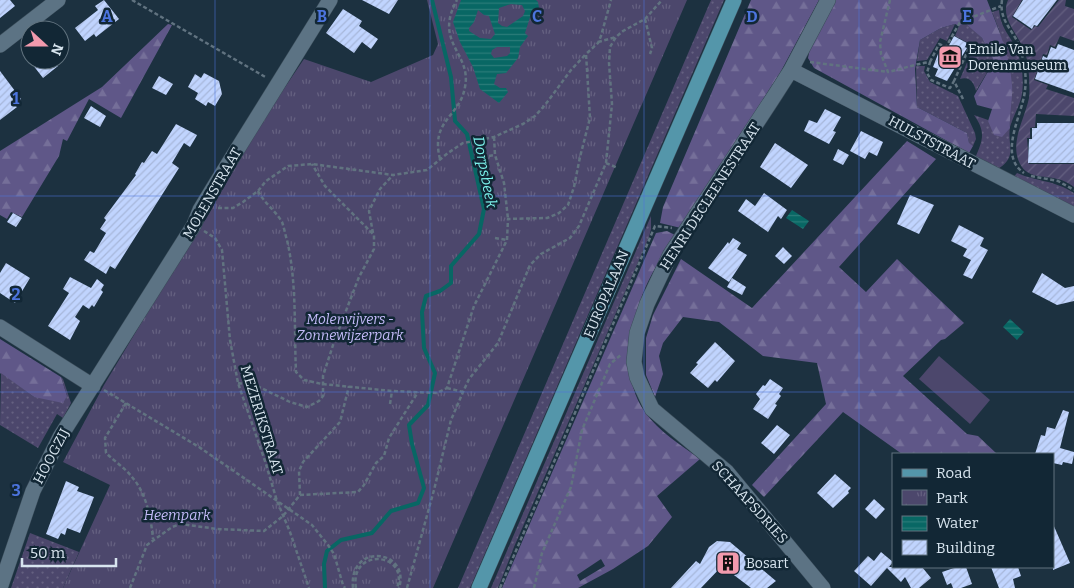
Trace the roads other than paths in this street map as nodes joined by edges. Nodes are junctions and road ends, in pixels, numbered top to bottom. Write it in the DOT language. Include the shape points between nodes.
graph roads {
  1 [pos="58,0"];
  2 [pos="330,0"];
  3 [pos="734,0"];
  4 [pos="828,0"];
  5 [pos="0,45"];
  6 [pos="791,70"];
  7 [pos="1074,215"];
  8 [pos="0,327"];
  9 [pos="95,386"];
  10 [pos="668,425"];
  11 [pos="0,588"];
  12 [pos="479,588"];
  13 [pos="823,588"];
  1 -- 5 [label="street"];
  2 -- 9 [label="street, MOLENSTRAAT"];
  3 -- 12 [label="main road, EUROPALAAN"];
  4 -- 6 [label="street, HENRI DECLEENESTRAAT"];
  6 -- 7 [label="street, HULSTSTRAAT"];
  6 -- 10 [label="street, HENRI DECLEENESTRAAT" via="670,255 647,304 634,362 637,377 652,409"];
  8 -- 9 [label="street"];
  9 -- 11 [label="street, HOOGZIJ" via="60,437 33,491"];
  10 -- 13 [label="street, SCHAAPSDRIES" via="727,472"];
}
